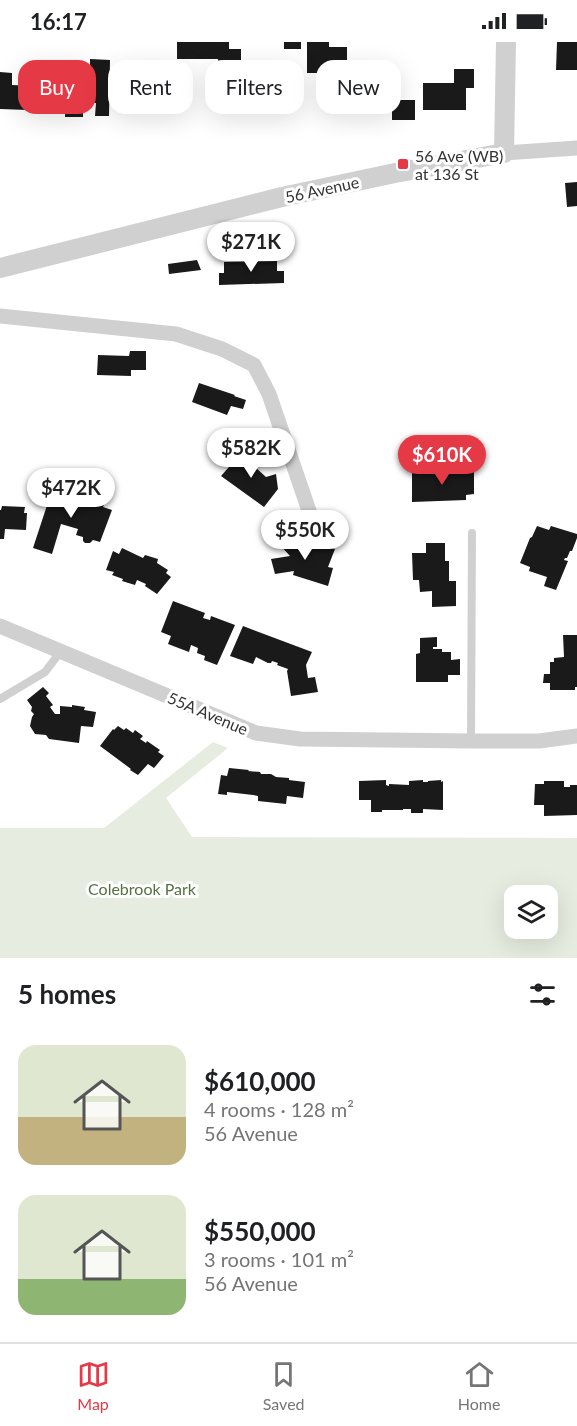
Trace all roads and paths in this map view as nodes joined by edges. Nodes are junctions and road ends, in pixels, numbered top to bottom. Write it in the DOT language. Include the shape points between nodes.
graph roads {
  1 [pos="506,42"];
  2 [pos="577,148"];
  3 [pos="504,153"];
  4 [pos="0,268"];
  5 [pos="0,316"];
  6 [pos="472,533"];
  7 [pos="317,534"];
  8 [pos="0,626"];
  9 [pos="61,651"];
  10 [pos="0,699"];
  11 [pos="577,736"];
  12 [pos="471,741"];
  1 -- 3 [label="street"];
  2 -- 3 [label="street, 56 Avenue"];
  3 -- 4 [label="street, 56 Avenue" via="282,197"];
  5 -- 7 [label="street" via="176,334 222,349 254,365 269,394"];
  6 -- 12 [label="lane"];
  8 -- 9 [label="street, 55A Avenue"];
  9 -- 10 [label="lane" via="45,672"];
  9 -- 12 [label="street, 55A Avenue" via="256,733 300,739"];
  11 -- 12 [label="street, 55A Avenue" via="539,741"];
}
